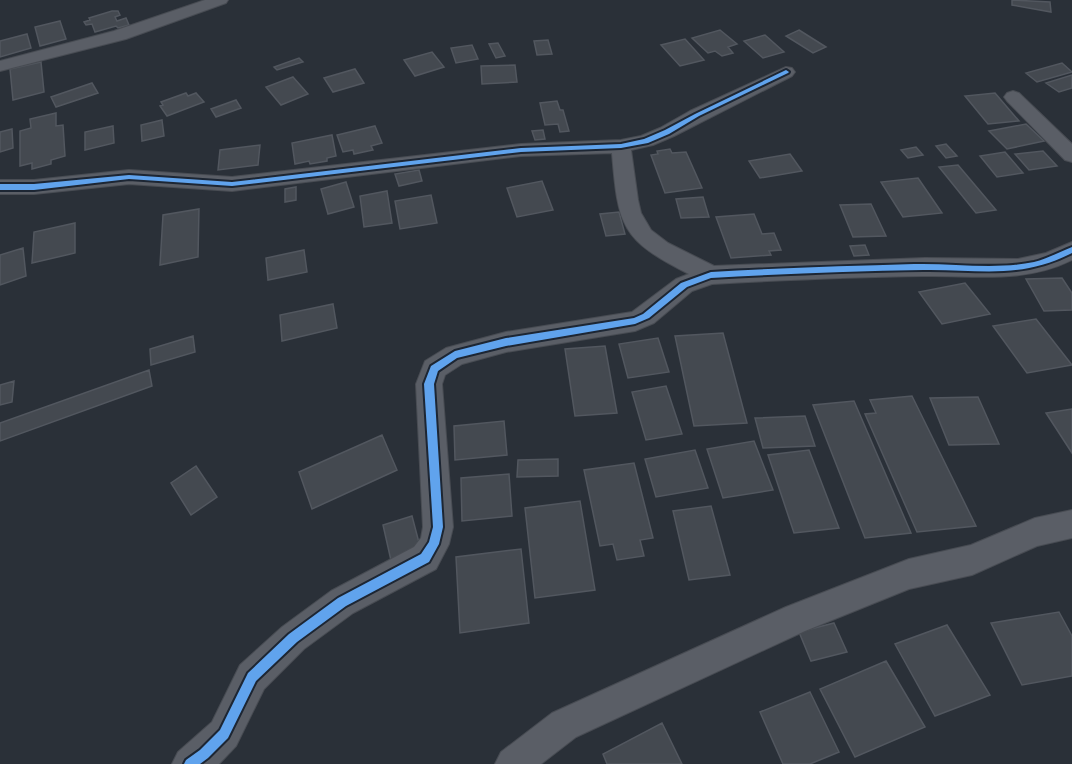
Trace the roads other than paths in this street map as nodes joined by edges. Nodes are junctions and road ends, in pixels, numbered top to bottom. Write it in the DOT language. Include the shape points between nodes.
graph roads {
  1 [pos="220,0"];
  2 [pos="0,66"];
  3 [pos="786,72"];
  4 [pos="1013,97"];
  5 [pos="621,146"];
  6 [pos="1072,155"];
  7 [pos="0,187"];
  8 [pos="1072,250"];
  9 [pos="711,275"];
  10 [pos="1072,524"];
  11 [pos="190,764"];
  12 [pos="513,764"];
  1 -- 2 [label="street" via="120,35"];
  3 -- 5 [label="street" via="667,132"];
  4 -- 6 [label="street"];
  5 -- 7 [label="street" via="522,150 232,184 129,177"];
  5 -- 9 [label="street" via="629,207 636,227 653,244"];
  8 -- 9 [label="street" via="1048,261 1007,270 932,267"];
  9 -- 11 [label="street" via="684,285 636,321 506,342 455,355 434,369 429,384 438,527 434,544 424,558 342,602 292,638 252,677 224,734"];
  10 -- 12 [label="street" via="1035,532 972,560 909,574 797,618 564,725"];
}
